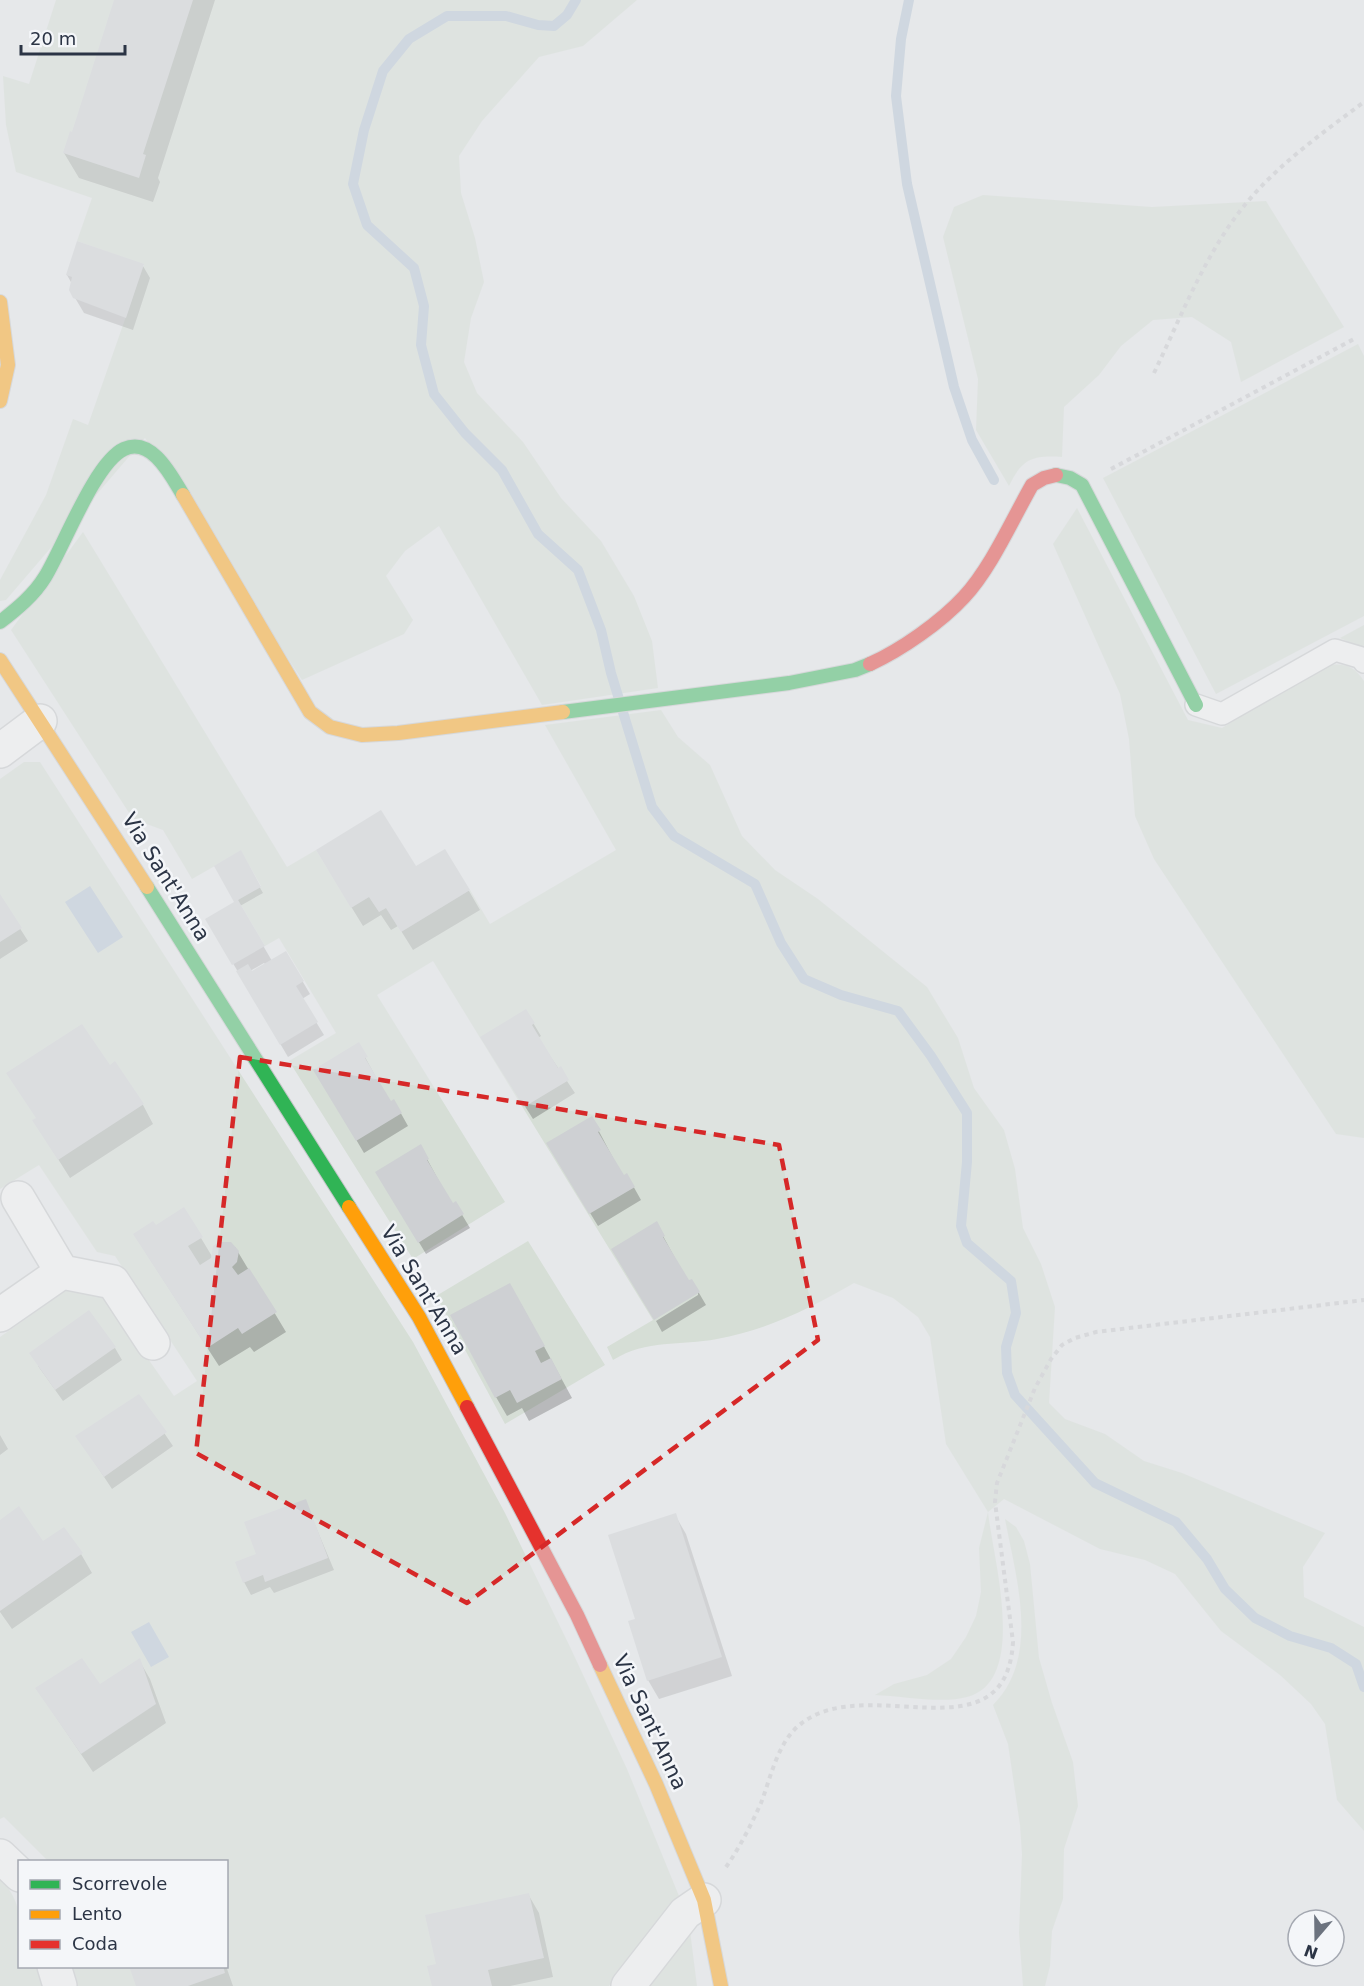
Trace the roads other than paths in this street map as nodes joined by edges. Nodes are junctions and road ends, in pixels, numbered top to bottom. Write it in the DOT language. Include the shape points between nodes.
graph roads {
  1 [pos="0,302"];
  2 [pos="0,401"];
  3 [pos="0,622"];
  4 [pos="0,660"];
  5 [pos="1364,662"];
  6 [pos="1196,705"];
  7 [pos="40,721"];
  8 [pos="0,751"];
  9 [pos="18,1198"];
  10 [pos="62,1272"];
  11 [pos="0,1315"];
  12 [pos="153,1343"];
  13 [pos="0,1856"];
  14 [pos="18,1873"];
  15 [pos="704,1900"];
  16 [pos="55,1968"];
  17 [pos="60,1986"];
  18 [pos="628,1986"];
  19 [pos="721,1986"];
  1 -- 2 [label="street" via="8,348"];
  3 -- 6 [label="street" via="32,595 46,576 106,464 123,449 138,447 157,456 169,471 310,712 330,728 352,736 380,735 663,699 826,676 855,670 883,658 964,597 1032,485 1040,478 1054,475 1082,485"];
  4 -- 7 [label="street, Via Sant'Anna"];
  5 -- 6 [label="lane" via="1335,650 1222,714"];
  7 -- 8 [label="street"];
  7 -- 15 [label="street, Via Sant'Anna" via="419,1317 578,1615 656,1784"];
  9 -- 10 [label="street"];
  10 -- 11 [label="street"];
  10 -- 12 [label="street" via="113,1282"];
  13 -- 14 [label="street"];
  15 -- 18 [label="street" via="685,1913"];
  15 -- 19 [label="street, Via Sant'Anna"];
  16 -- 17 [label="street"];
}
